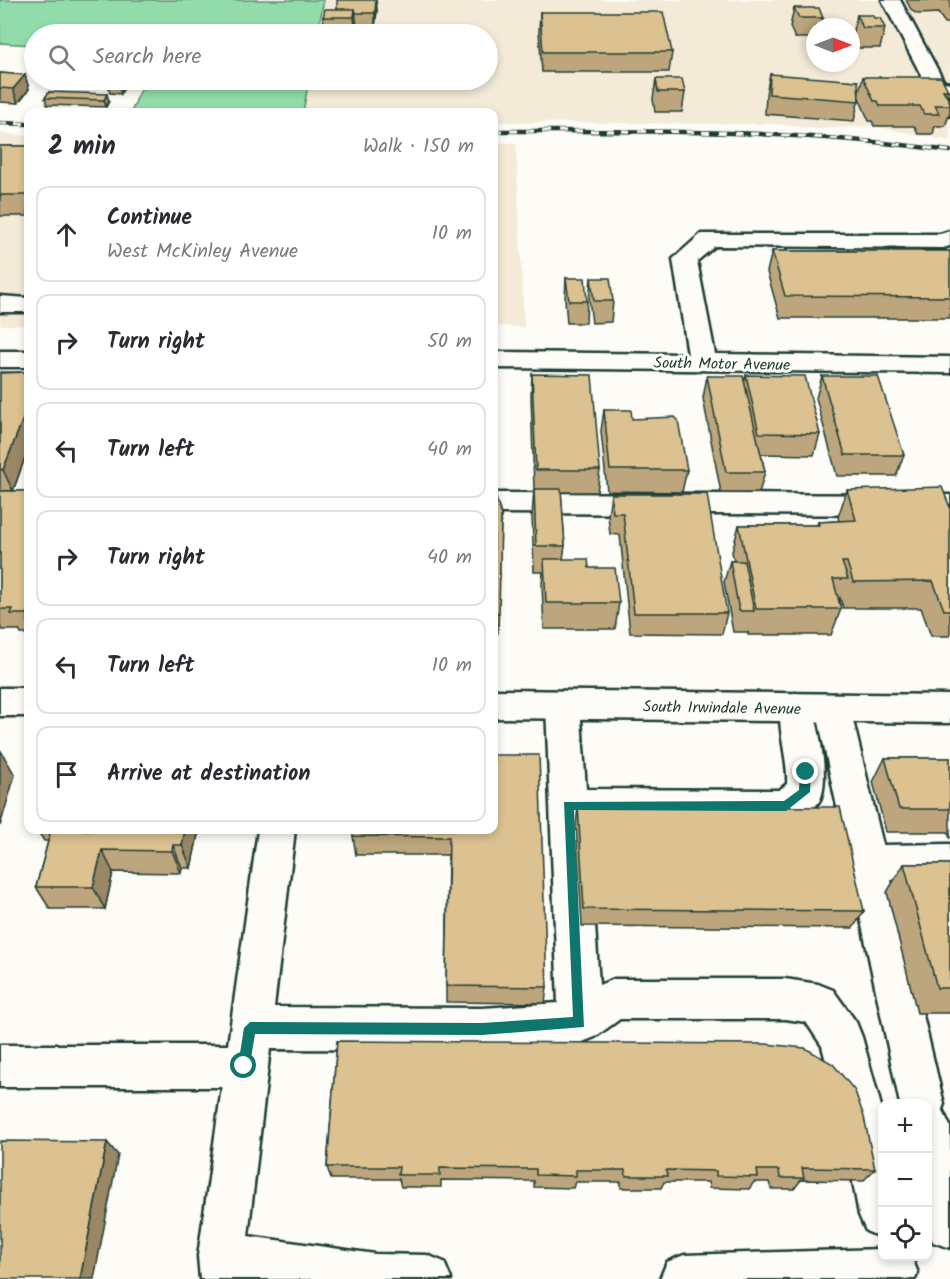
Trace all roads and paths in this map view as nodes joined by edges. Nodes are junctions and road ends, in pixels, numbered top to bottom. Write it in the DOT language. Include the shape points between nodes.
graph roads {
  1 [pos="891,0"];
  2 [pos="950,89"];
  3 [pos="950,238"];
  4 [pos="0,304"];
  5 [pos="24,304"];
  6 [pos="0,359"];
  7 [pos="24,359"];
  8 [pos="498,360"];
  9 [pos="703,362"];
  10 [pos="950,365"];
  11 [pos="498,503"];
  12 [pos="950,505"];
  13 [pos="0,702"];
  14 [pos="24,702"];
  15 [pos="498,704"];
  16 [pos="563,705"];
  17 [pos="796,707"];
  18 [pos="833,708"];
  19 [pos="950,709"];
  20 [pos="568,805"];
  21 [pos="275,834"];
  22 [pos="950,861"];
  23 [pos="868,862"];
  24 [pos="580,1022"];
  25 [pos="247,1047"];
  26 [pos="0,1066"];
  27 [pos="921,1099"];
  28 [pos="932,1147"];
  29 [pos="881,1207"];
  30 [pos="949,1218"];
  31 [pos="223,1268"];
  32 [pos="893,1269"];
  33 [pos="427,1279"];
  34 [pos="684,1279"];
  1 -- 2 [label="street" via="936,86"];
  3 -- 9 [label="street" via="709,239 685,259"];
  4 -- 5 [label="street"];
  6 -- 7 [label="street"];
  8 -- 9 [label="street, South Motor Avenue"];
  9 -- 10 [label="street, South Motor Avenue"];
  11 -- 12 [label="street"];
  13 -- 14 [label="street"];
  15 -- 16 [label="street, South Irwindale Avenue"];
  16 -- 17 [label="street, South Irwindale Avenue"];
  16 -- 20 [label="street"];
  17 -- 18 [label="street, South Irwindale Avenue"];
  17 -- 20 [label="street" via="806,772 805,792 786,806"];
  18 -- 19 [label="street, South Irwindale Avenue"];
  18 -- 23 [label="street"];
  20 -- 24 [label="street"];
  21 -- 25 [label="street"];
  22 -- 23 [label="street"];
  23 -- 27 [label="street"];
  24 -- 25 [label="street"];
  24 -- 29 [label="street" via="614,999 785,999 818,1004 841,1037 866,1127"];
  25 -- 26 [label="street"];
  25 -- 31 [label="street"];
  28 -- 30 [label="street"];
  31 -- 33 [label="street"];
  32 -- 34 [label="street"];
}
